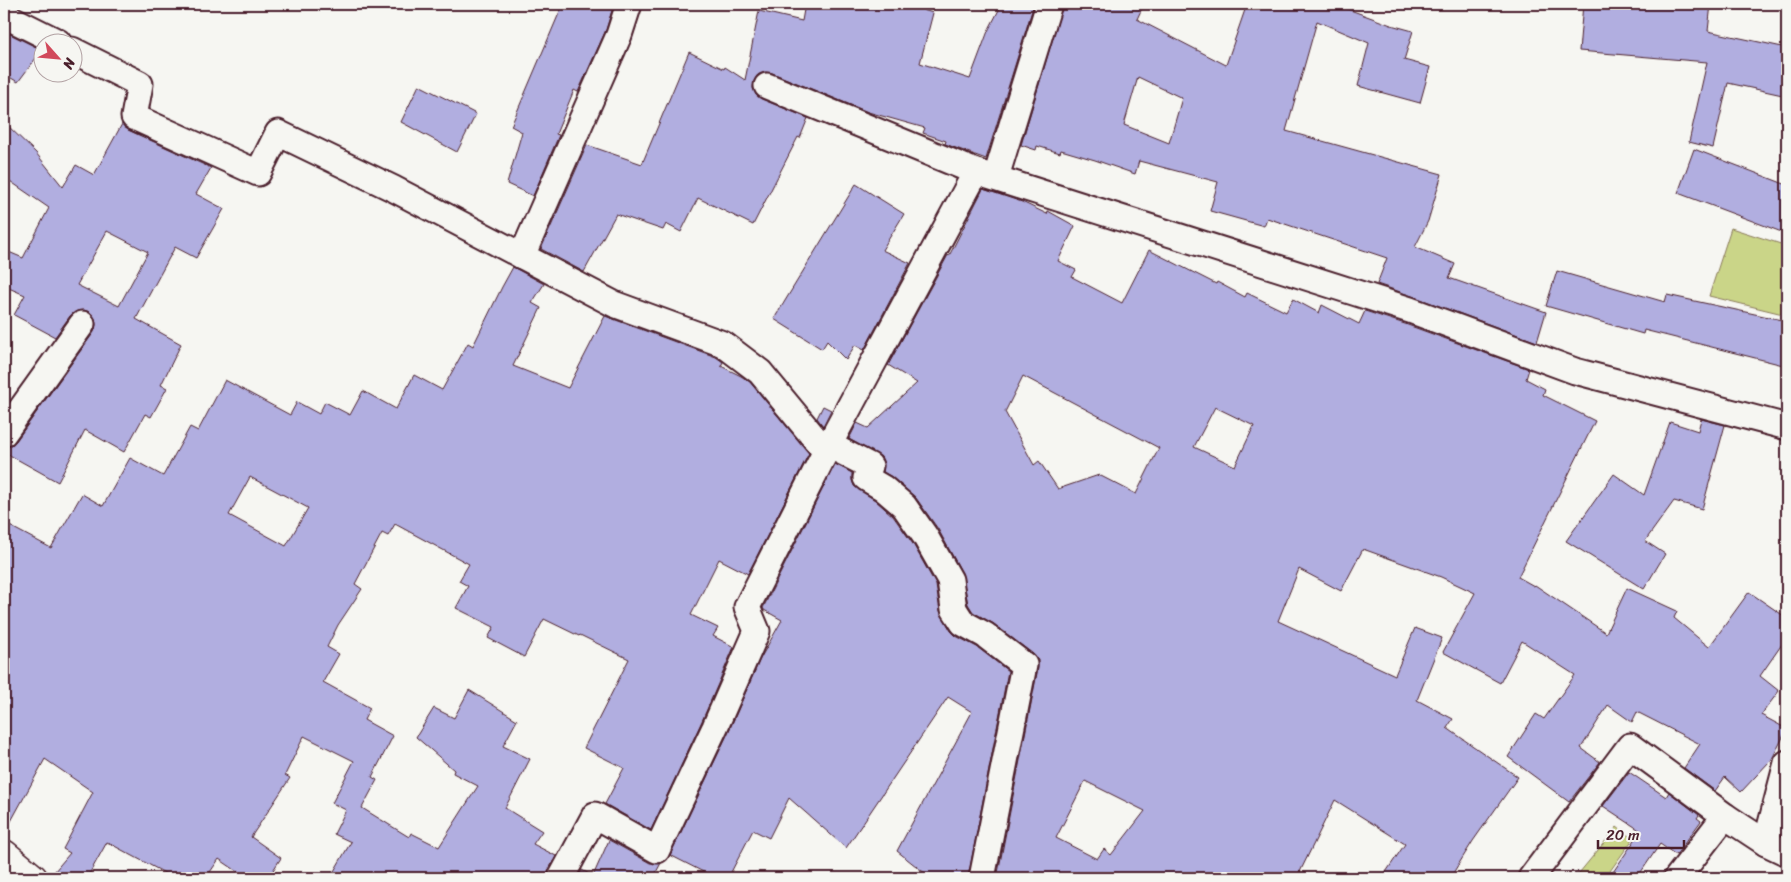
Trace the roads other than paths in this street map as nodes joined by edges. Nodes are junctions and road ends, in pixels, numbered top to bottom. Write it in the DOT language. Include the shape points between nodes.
graph roads {
  1 [pos="629,4"];
  2 [pos="1049,4"];
  3 [pos="4,15"];
  4 [pos="38,32"];
  5 [pos="82,55"];
  6 [pos="767,86"];
  7 [pos="986,175"];
  8 [pos="522,256"];
  9 [pos="82,324"];
  10 [pos="1787,427"];
  11 [pos="4,433"];
  12 [pos="827,448"];
  13 [pos="1787,764"];
  14 [pos="1725,816"];
  15 [pos="1777,848"];
  16 [pos="4,854"];
  17 [pos="33,878"];
  18 [pos="561,878"];
  19 [pos="982,878"];
  20 [pos="1531,878"];
  21 [pos="1677,878"];
  1 -- 8 [label="street" via="619,34"];
  2 -- 7 [label="street"];
  3 -- 4 [label="street"];
  5 -- 8 [label="street" via="140,84 134,117 258,173 278,133"];
  6 -- 7 [label="street"];
  7 -- 10 [label="street" via="1410,310 1575,371"];
  7 -- 12 [label="street"];
  8 -- 12 [label="street" via="614,304 723,344 760,372"];
  9 -- 11 [label="street"];
  12 -- 18 [label="street" via="747,607 756,631 716,727 657,850 595,815"];
  12 -- 19 [label="street" via="870,466 866,478 904,506 925,536 950,580 954,609 963,623 985,635 1024,665"];
  13 -- 15 [label="street"];
  14 -- 15 [label="street"];
  14 -- 20 [label="street" via="1630,746"];
  14 -- 21 [label="street"];
  16 -- 17 [label="main road"];
}
